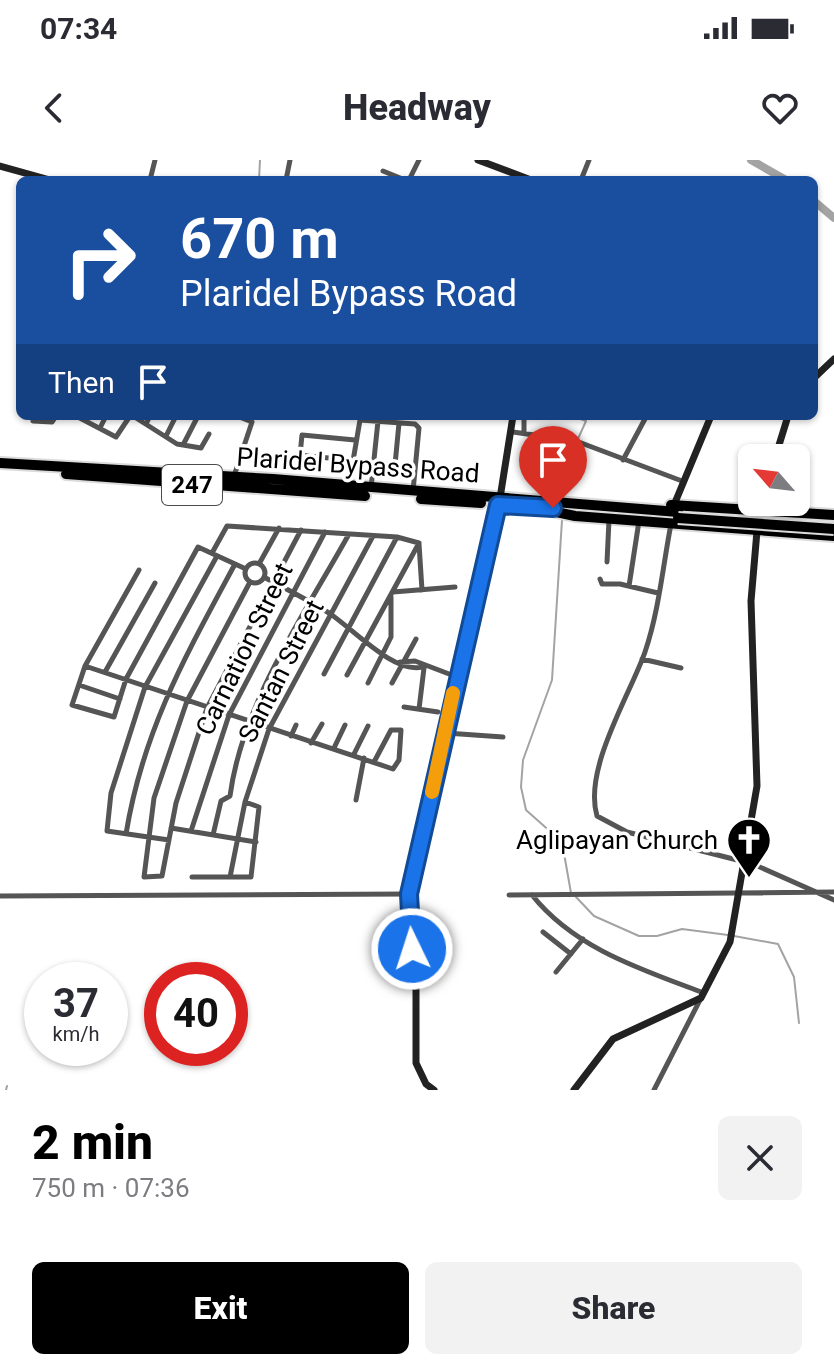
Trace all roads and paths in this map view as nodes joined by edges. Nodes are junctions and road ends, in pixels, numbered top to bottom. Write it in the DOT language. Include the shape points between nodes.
graph roads {
  1 [pos="478,160"];
  2 [pos="489,162"];
  3 [pos="0,166"];
  4 [pos="383,171"];
  5 [pos="36,176"];
  6 [pos="396,176"];
  7 [pos="522,176"];
  8 [pos="834,359"];
  9 [pos="818,374"];
  10 [pos="85,420"];
  11 [pos="104,420"];
  12 [pos="128,420"];
  13 [pos="138,420"];
  14 [pos="148,420"];
  15 [pos="174,420"];
  16 [pos="196,420"];
  17 [pos="253,420"];
  18 [pos="513,420"];
  19 [pos="524,420"];
  20 [pos="644,420"];
  21 [pos="709,420"];
  22 [pos="787,420"];
  23 [pos="378,421"];
  24 [pos="399,423"];
  25 [pos="146,424"];
  26 [pos="100,428"];
  27 [pos="513,432"];
  28 [pos="524,433"];
  29 [pos="209,434"];
  30 [pos="166,436"];
  31 [pos="355,440"];
  32 [pos="779,444"];
  33 [pos="183,445"];
  34 [pos="623,460"];
  35 [pos="353,461"];
  36 [pos="0,463"];
  37 [pos="374,463"];
  38 [pos="395,465"];
  39 [pos="415,467"];
  40 [pos="0,469"];
  41 [pos="682,481"];
  42 [pos="233,483"];
  43 [pos="371,489"];
  44 [pos="413,492"];
  45 [pos="499,501"];
  46 [pos="525,503"];
  47 [pos="738,508"];
  48 [pos="810,512"];
  49 [pos="675,514"];
  50 [pos="834,515"];
  51 [pos="609,519"];
  52 [pos="639,521"];
  53 [pos="834,526"];
  54 [pos="279,528"];
  55 [pos="301,530"];
  56 [pos="757,531"];
  57 [pos="325,532"];
  58 [pos="349,534"];
  59 [pos="373,536"];
  60 [pos="834,536"];
  61 [pos="397,537"];
  62 [pos="419,543"];
  63 [pos="214,555"];
  64 [pos="607,562"];
  65 [pos="235,564"];
  66 [pos="259,564"];
  67 [pos="246,569"];
  68 [pos="139,570"];
  69 [pos="264,577"];
  70 [pos="600,579"];
  71 [pos="250,582"];
  72 [pos="155,583"];
  73 [pos="274,583"];
  74 [pos="629,586"];
  75 [pos="455,587"];
  76 [pos="422,590"];
  77 [pos="293,593"];
  78 [pos="658,593"];
  79 [pos="391,594"];
  80 [pos="310,604"];
  81 [pos="331,614"];
  82 [pos="348,629"];
  83 [pos="416,639"];
  84 [pos="366,643"];
  85 [pos="383,653"];
  86 [pos="642,659"];
  87 [pos="402,662"];
  88 [pos="85,666"];
  89 [pos="423,667"];
  90 [pos="681,668"];
  91 [pos="105,672"];
  92 [pos="324,674"];
  93 [pos="347,675"];
  94 [pos="457,677"];
  95 [pos="126,679"];
  96 [pos="368,683"];
  97 [pos="392,683"];
  98 [pos="79,685"];
  99 [pos="145,687"];
  100 [pos="166,694"];
  101 [pos="120,699"];
  102 [pos="187,701"];
  103 [pos="404,707"];
  104 [pos="207,708"];
  105 [pos="419,709"];
  106 [pos="438,712"];
  107 [pos="229,715"];
  108 [pos="248,721"];
  109 [pos="322,724"];
  110 [pos="296,725"];
  111 [pos="345,725"];
  112 [pos="368,726"];
  113 [pos="269,729"];
  114 [pos="446,733"];
  115 [pos="291,736"];
  116 [pos="503,737"];
  117 [pos="311,743"];
  118 [pos="334,748"];
  119 [pos="354,754"];
  120 [pos="364,758"];
  121 [pos="374,762"];
  122 [pos="356,800"];
  123 [pos="245,802"];
  124 [pos="171,828"];
  125 [pos="191,831"];
  126 [pos="126,834"];
  127 [pos="213,835"];
  128 [pos="147,837"];
  129 [pos="235,838"];
  130 [pos="169,840"];
  131 [pos="256,842"];
  132 [pos="745,862"];
  133 [pos="192,877"];
  134 [pos="230,877"];
  135 [pos="818,892"];
  136 [pos="834,892"];
  137 [pos="740,893"];
  138 [pos="409,894"];
  139 [pos="531,894"];
  140 [pos="509,895"];
  141 [pos="0,896"];
  142 [pos="834,900"];
  143 [pos="543,932"];
  144 [pos="583,939"];
  145 [pos="571,954"];
  146 [pos="556,972"];
  147 [pos="703,996"];
  148 [pos="434,1090"];
  149 [pos="574,1090"];
  150 [pos="654,1090"];
  1 -- 2 [label="street"];
  2 -- 7 [label="street"];
  3 -- 5 [label="street"];
  4 -- 6 [label="street"];
  8 -- 9 [label="street"];
  10 -- 26 [label="street"];
  11 -- 26 [label="street"];
  12 -- 26 [label="street" via="118,436"];
  13 -- 25 [label="street"];
  14 -- 25 [label="street"];
  15 -- 30 [label="street"];
  16 -- 33 [label="street"];
  17 -- 42 [label="street"];
  18 -- 27 [label="street"];
  19 -- 28 [label="street"];
  20 -- 34 [label="street"];
  21 -- 41 [label="street"];
  22 -- 32 [label="street"];
  23 -- 24 [label="street"];
  23 -- 31 [label="street" via="358,421"];
  23 -- 37 [label="street"];
  24 -- 38 [label="street"];
  24 -- 39 [label="street" via="418,426"];
  25 -- 30 [label="street"];
  27 -- 28 [label="street"];
  27 -- 45 [label="street"];
  28 -- 34 [label="street" via="576,441"];
  29 -- 33 [label="street" via="201,448"];
  30 -- 33 [label="street"];
  31 -- 35 [label="street"];
  31 -- 35 [label="street" via="302,435 300,455"];
  34 -- 41 [label="street"];
  35 -- 37 [label="street"];
  36 -- 42 [label="highway, Plaridel Bypass Road / 247"];
  37 -- 38 [label="street"];
  37 -- 43 [label="street"];
  38 -- 39 [label="street"];
  39 -- 44 [label="street"];
  40 -- 42 [label="highway, Plaridel Bypass Road / 247"];
  41 -- 49 [label="street"];
  42 -- 43 [label="highway, Plaridel Bypass Road / 247"];
  42 -- 45 [label="highway, Plaridel Bypass Road / 247"];
  43 -- 44 [label="highway, Plaridel Bypass Road / 247"];
  44 -- 45 [label="highway, Plaridel Bypass Road / 247"];
  45 -- 46 [label="highway, Plaridel Bypass Road / 247"];
  45 -- 94 [label="street"];
  46 -- 49 [label="highway"];
  46 -- 51 [label="highway, 247"];
  47 -- 49 [label="highway, 247"];
  48 -- 50 [label="highway"];
  49 -- 52 [label="highway, 247"];
  49 -- 53 [label="highway, bridge"];
  49 -- 56 [label="highway, 247"];
  49 -- 78 [label="street"];
  51 -- 52 [label="highway, 247"];
  51 -- 64 [label="street"];
  52 -- 74 [label="street"];
  54 -- 55 [label="street"];
  54 -- 63 [label="street" via="227,526"];
  54 -- 66 [label="street"];
  55 -- 57 [label="street"];
  55 -- 73 [label="street"];
  56 -- 60 [label="highway"];
  56 -- 132 [label="street" via="751,601 757,786"];
  57 -- 58 [label="street"];
  57 -- 77 [label="street, Carnation Street"];
  58 -- 59 [label="street"];
  58 -- 80 [label="street"];
  59 -- 61 [label="street"];
  59 -- 81 [label="street, Santan Street"];
  61 -- 62 [label="street"];
  61 -- 82 [label="street"];
  62 -- 76 [label="street"];
  62 -- 79 [label="street"];
  63 -- 65 [label="street"];
  63 -- 95 [label="street" via="198,547"];
  63 -- 99 [label="street"];
  65 -- 67 [label="street"];
  65 -- 100 [label="street"];
  66 -- 67 [label="street"];
  66 -- 69 [label="street"];
  67 -- 71 [label="street"];
  68 -- 88 [label="street"];
  69 -- 71 [label="street"];
  69 -- 73 [label="street"];
  70 -- 74 [label="street" via="602,584"];
  71 -- 102 [label="street"];
  72 -- 91 [label="street"];
  73 -- 77 [label="street"];
  73 -- 104 [label="street"];
  74 -- 78 [label="street"];
  75 -- 76 [label="street"];
  76 -- 79 [label="street"];
  77 -- 80 [label="street"];
  77 -- 107 [label="street, Carnation Street"];
  78 -- 86 [label="street"];
  79 -- 84 [label="street"];
  79 -- 85 [label="street" via="391,637"];
  80 -- 81 [label="street"];
  80 -- 108 [label="street"];
  81 -- 82 [label="street"];
  81 -- 113 [label="street, Santan Street"];
  82 -- 84 [label="street"];
  82 -- 92 [label="street"];
  83 -- 87 [label="street"];
  84 -- 85 [label="street"];
  84 -- 93 [label="street"];
  85 -- 87 [label="street"];
  85 -- 96 [label="street"];
  86 -- 90 [label="street"];
  86 -- 132 [label="street" via="610,730 597,786 597,816 627,832"];
  87 -- 89 [label="street" via="413,669"];
  87 -- 97 [label="street"];
  88 -- 91 [label="street"];
  88 -- 98 [label="street"];
  89 -- 94 [label="street"];
  89 -- 105 [label="street"];
  91 -- 95 [label="street"];
  94 -- 114 [label="street"];
  95 -- 99 [label="street"];
  95 -- 101 [label="street"];
  98 -- 101 [label="street"];
  98 -- 101 [label="street" via="72,705 114,717"];
  99 -- 100 [label="street"];
  99 -- 126 [label="street" via="111,793 106,829"];
  100 -- 102 [label="street"];
  100 -- 126 [label="street" via="133,792"];
  102 -- 104 [label="street"];
  102 -- 128 [label="street" via="154,798"];
  103 -- 105 [label="street"];
  104 -- 107 [label="street"];
  104 -- 124 [label="street"];
  105 -- 106 [label="street"];
  107 -- 108 [label="street"];
  107 -- 125 [label="street, Carnation Street"];
  108 -- 113 [label="street"];
  108 -- 127 [label="street" via="230,796 221,801"];
  109 -- 117 [label="street"];
  110 -- 115 [label="street"];
  111 -- 118 [label="street"];
  112 -- 119 [label="street"];
  113 -- 115 [label="street"];
  113 -- 123 [label="street, Santan Street"];
  114 -- 116 [label="street"];
  114 -- 138 [label="street"];
  115 -- 117 [label="street"];
  117 -- 118 [label="street"];
  118 -- 119 [label="street"];
  119 -- 120 [label="street"];
  120 -- 121 [label="street"];
  120 -- 122 [label="street"];
  121 -- 121 [label="street" via="393,728 401,730 396,767"];
  123 -- 129 [label="street, Santan Street"];
  123 -- 131 [label="street" via="259,807"];
  124 -- 125 [label="street"];
  124 -- 130 [label="street"];
  125 -- 127 [label="street"];
  126 -- 128 [label="street"];
  127 -- 129 [label="street"];
  128 -- 130 [label="street"];
  128 -- 130 [label="street" via="144,877 162,876"];
  129 -- 131 [label="street"];
  129 -- 134 [label="street, Santan Street"];
  131 -- 134 [label="street" via="251,877"];
  132 -- 135 [label="street"];
  132 -- 137 [label="street"];
  133 -- 134 [label="street"];
  135 -- 136 [label="street"];
  135 -- 137 [label="street"];
  135 -- 142 [label="street"];
  137 -- 139 [label="street"];
  137 -- 147 [label="street" via="730,942"];
  138 -- 141 [label="street"];
  138 -- 148 [label="street" via="416,1063"];
  139 -- 140 [label="street"];
  139 -- 144 [label="street"];
  143 -- 145 [label="street"];
  144 -- 145 [label="street"];
  144 -- 147 [label="street" via="613,959"];
  145 -- 146 [label="street"];
  147 -- 149 [label="street" via="613,1039"];
  147 -- 150 [label="street"];
}
